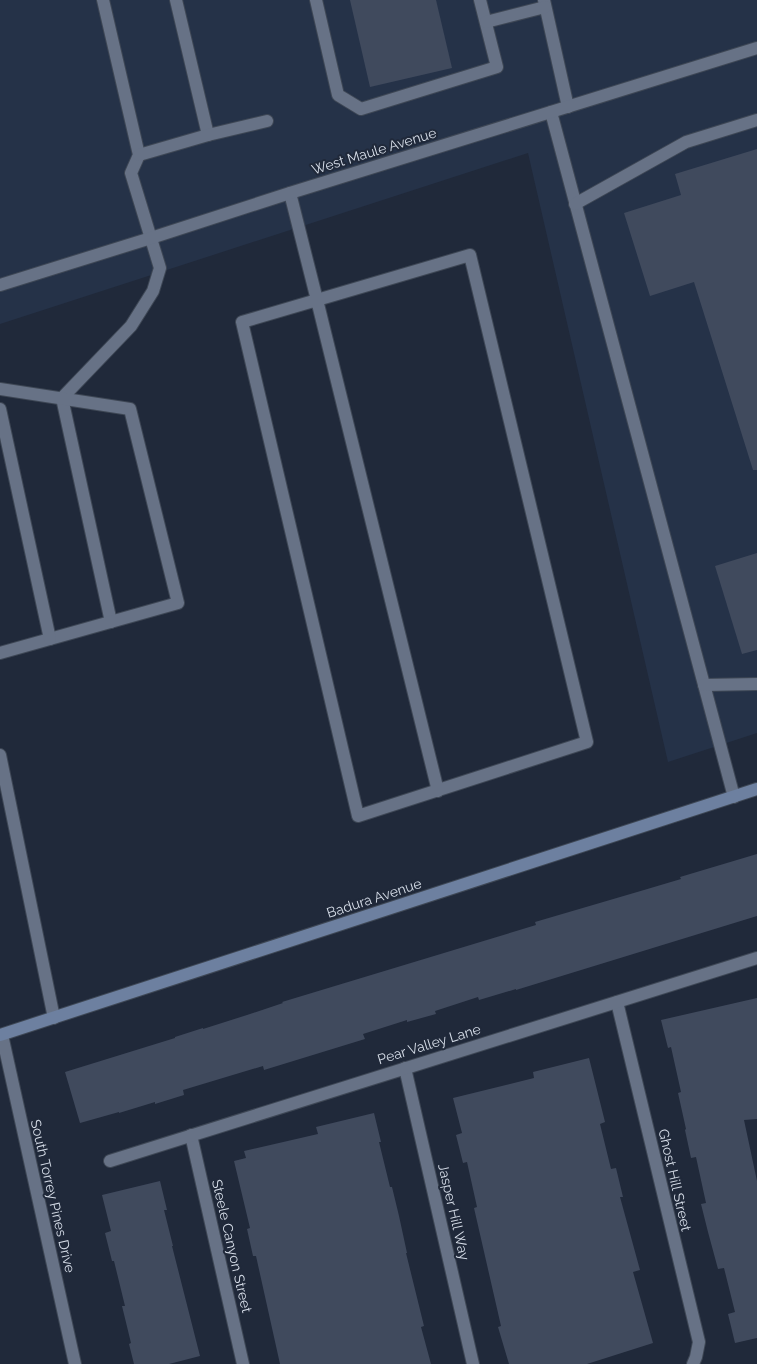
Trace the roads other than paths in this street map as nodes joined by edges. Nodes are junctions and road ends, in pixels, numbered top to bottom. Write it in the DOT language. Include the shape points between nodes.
graph roads {
  1 [pos="103,0"];
  2 [pos="176,0"];
  3 [pos="316,0"];
  4 [pos="480,0"];
  5 [pos="544,3"];
  6 [pos="486,22"];
  7 [pos="757,48"];
  8 [pos="568,107"];
  9 [pos="551,112"];
  10 [pos="757,120"];
  11 [pos="268,121"];
  12 [pos="208,135"];
  13 [pos="138,155"];
  14 [pos="290,193"];
  15 [pos="575,204"];
  16 [pos="150,238"];
  17 [pos="0,285"];
  18 [pos="317,300"];
  19 [pos="0,389"];
  20 [pos="62,398"];
  21 [pos="0,409"];
  22 [pos="111,622"];
  23 [pos="50,639"];
  24 [pos="0,653"];
  25 [pos="757,684"];
  26 [pos="704,685"];
  27 [pos="0,755"];
  28 [pos="757,789"];
  29 [pos="438,791"];
  30 [pos="734,796"];
  31 [pos="757,958"];
  32 [pos="617,1002"];
  33 [pos="54,1018"];
  34 [pos="1,1035"];
  35 [pos="404,1068"];
  36 [pos="191,1135"];
  37 [pos="110,1161"];
  38 [pos="76,1364"];
  39 [pos="243,1364"];
  40 [pos="473,1364"];
  41 [pos="693,1364"];
  1 -- 13 [label="street"];
  2 -- 12 [label="street"];
  3 -- 6 [label="street" via="338,95 360,109 497,68"];
  4 -- 6 [label="street"];
  5 -- 6 [label="street"];
  5 -- 8 [label="street"];
  7 -- 8 [label="street, West Maule Avenue"];
  8 -- 9 [label="street, West Maule Avenue"];
  9 -- 14 [label="street, West Maule Avenue"];
  9 -- 15 [label="street"];
  10 -- 15 [label="street" via="686,142"];
  11 -- 12 [label="street"];
  12 -- 13 [label="street"];
  13 -- 16 [label="street" via="131,173"];
  14 -- 16 [label="street, West Maule Avenue"];
  14 -- 18 [label="street"];
  15 -- 26 [label="street"];
  16 -- 17 [label="street, West Maule Avenue"];
  16 -- 20 [label="street" via="160,268 154,291 131,326"];
  18 -- 29 [label="street"];
  18 -- 29 [label="street" via="242,322 358,816"];
  18 -- 29 [label="street" via="470,255 587,742"];
  19 -- 20 [label="street"];
  20 -- 22 [label="street"];
  20 -- 22 [label="street" via="130,408 178,603"];
  21 -- 23 [label="street"];
  22 -- 23 [label="street"];
  23 -- 24 [label="street"];
  25 -- 26 [label="street"];
  26 -- 30 [label="street"];
  27 -- 33 [label="street"];
  28 -- 30 [label="main road, Badura Avenue"];
  30 -- 33 [label="main road, Badura Avenue"];
  31 -- 32 [label="street, Pear Valley Lane"];
  32 -- 35 [label="street, Pear Valley Lane"];
  32 -- 41 [label="street, Ghost Hill Street" via="699,1342"];
  33 -- 34 [label="main road, Badura Avenue"];
  34 -- 38 [label="street, South Torrey Pines Drive"];
  35 -- 36 [label="street, Pear Valley Lane"];
  35 -- 40 [label="street, Jasper Hill Way"];
  36 -- 37 [label="street, Pear Valley Lane"];
  36 -- 39 [label="street, Steele Canyon Street"];
}
